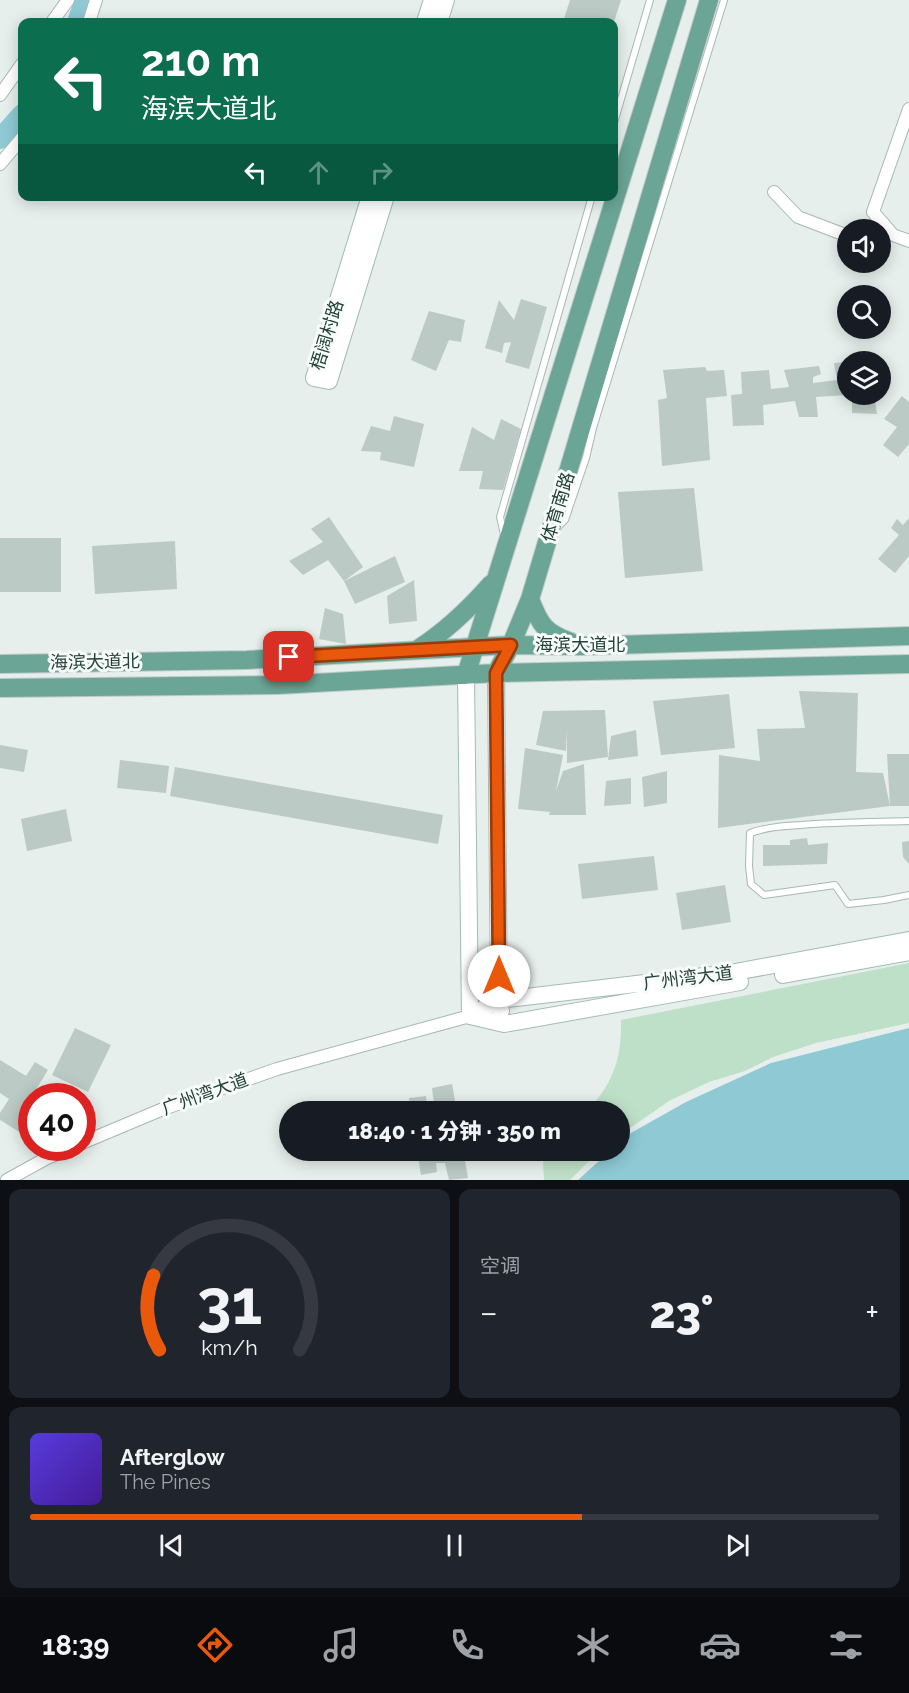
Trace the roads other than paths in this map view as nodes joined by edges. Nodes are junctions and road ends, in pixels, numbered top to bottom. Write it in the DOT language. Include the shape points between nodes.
graph roads {
  1 [pos="68,0"];
  2 [pos="96,0"];
  3 [pos="432,0"];
  4 [pos="446,0"];
  5 [pos="650,0"];
  6 [pos="678,0"];
  7 [pos="709,0"];
  8 [pos="724,0"];
  9 [pos="55,18"];
  10 [pos="90,18"];
  11 [pos="426,18"];
  12 [pos="440,18"];
  13 [pos="18,70"];
  14 [pos="0,95"];
  15 [pos="618,109"];
  16 [pos="909,109"];
  17 [pos="18,143"];
  18 [pos="0,164"];
  19 [pos="618,191"];
  20 [pos="774,192"];
  21 [pos="368,201"];
  22 [pos="384,201"];
  23 [pos="591,201"];
  24 [pos="615,201"];
  25 [pos="878,219"];
  26 [pos="837,233"];
  27 [pos="891,233"];
  28 [pos="909,241"];
  29 [pos="550,534"];
  30 [pos="507,545"];
  31 [pos="496,578"];
  32 [pos="530,599"];
  33 [pos="909,636"];
  34 [pos="511,645"];
  35 [pos="582,646"];
  36 [pos="475,647"];
  37 [pos="415,651"];
  38 [pos="0,664"];
  39 [pos="909,664"];
  40 [pos="496,673"];
  41 [pos="466,675"];
  42 [pos="0,688"];
  43 [pos="909,821"];
  44 [pos="909,894"];
  45 [pos="909,940"];
  46 [pos="909,952"];
  47 [pos="499,1000"];
  48 [pos="470,1016"];
  49 [pos="504,1024"];
  50 [pos="96,1137"];
  51 [pos="42,1161"];
  52 [pos="7,1180"];
  1 -- 9 [label="street"];
  2 -- 10 [label="street"];
  3 -- 11 [label="street"];
  4 -- 12 [label="street"];
  5 -- 15 [label="lane"];
  6 -- 19 [label="main road, 体育南路"];
  7 -- 29 [label="main road, 体育南路"];
  8 -- 29 [label="lane" via="586,458 565,520"];
  13 -- 14 [label="street"];
  16 -- 25 [label="street" via="873,213"];
  17 -- 18 [label="street"];
  20 -- 26 [label="street" via="798,217"];
  21 -- 22 [label="street, 梧阔村路" via="314,378 330,381"];
  23 -- 30 [label="lane" via="500,517"];
  24 -- 30 [label="main road, 体育南路"];
  27 -- 28 [label="street"];
  29 -- 32 [label="main road, 体育南路"];
  30 -- 31 [label="main road, 体育南路"];
  31 -- 36 [label="main road, 体育南路"];
  31 -- 37 [label="main road" via="439,636"];
  32 -- 34 [label="main road, 体育南路"];
  32 -- 35 [label="main road" via="538,621 555,636"];
  33 -- 35 [label="main road, 海滨大道北"];
  34 -- 35 [label="main road, 海滨大道北"];
  34 -- 36 [label="main road, 海滨大道北"];
  34 -- 40 [label="main road, 体育南路"];
  36 -- 37 [label="main road, 海滨大道北"];
  36 -- 41 [label="main road, 体育南路"];
  37 -- 38 [label="main road, 海滨大道北" via="247,660"];
  39 -- 40 [label="main road, 海滨大道北"];
  40 -- 41 [label="main road, 海滨大道北"];
  40 -- 47 [label="street, 体育南路"];
  41 -- 42 [label="main road, 海滨大道北" via="278,685"];
  41 -- 48 [label="street, 体育南路"];
  43 -- 44 [label="lane" via="758,830 750,833 749,866 751,884 764,895 835,885 848,904"];
  45 -- 47 [label="street, 广州湾大道" via="730,973"];
  46 -- 49 [label="street, 广州湾大道"];
  47 -- 48 [label="street, 广州湾大道"];
  47 -- 49 [label="street, 体育南路"];
  48 -- 49 [label="street, 广州湾大道"];
  48 -- 50 [label="street, 广州湾大道" via="277,1069"];
  51 -- 52 [label="street"];
}
